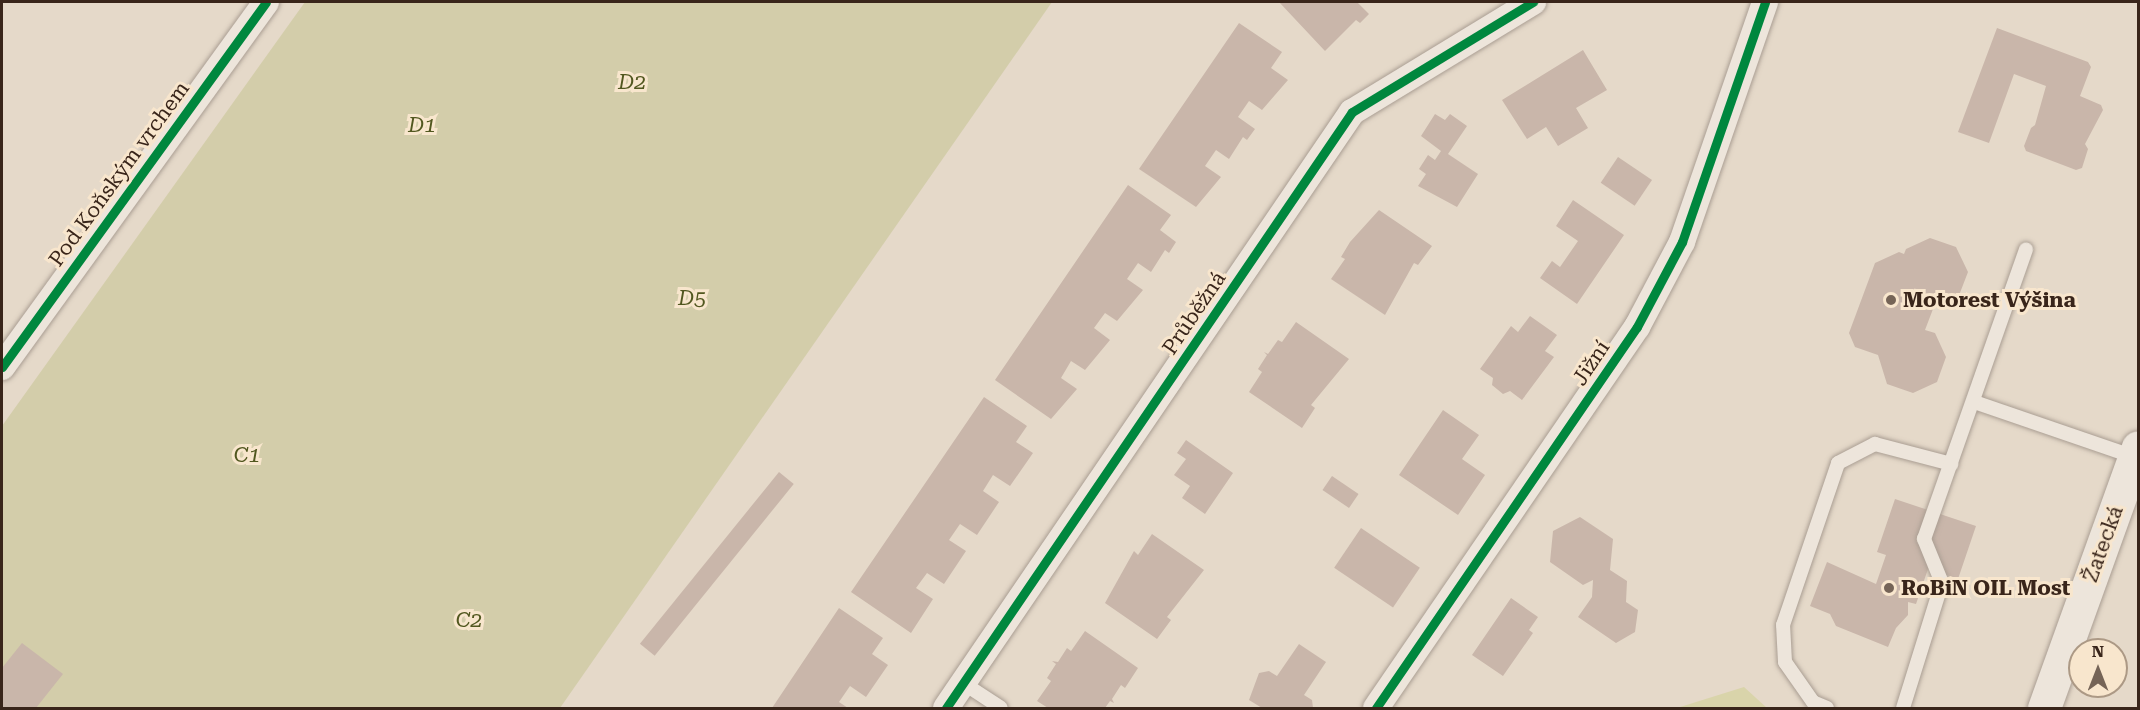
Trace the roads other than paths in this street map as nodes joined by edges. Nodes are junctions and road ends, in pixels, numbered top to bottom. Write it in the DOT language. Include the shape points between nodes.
graph roads {
  1 [pos="266,2"];
  2 [pos="1533,2"];
  3 [pos="1765,2"];
  4 [pos="2026,249"];
  5 [pos="2,367"];
  6 [pos="1974,402"];
  7 [pos="2137,452"];
  8 [pos="1951,464"];
  9 [pos="963,683"];
  10 [pos="946,708"];
  11 [pos="1001,708"];
  12 [pos="1376,708"];
  13 [pos="1827,708"];
  14 [pos="1903,708"];
  15 [pos="2044,708"];
  1 -- 5 [label="street, Pod Koňským vrchem"];
  2 -- 9 [label="street, Průběžná" via="1352,112"];
  3 -- 12 [label="street, Jižní" via="1682,242 1637,327"];
  4 -- 6 [label="lane"];
  6 -- 7 [label="lane"];
  6 -- 8 [label="lane"];
  7 -- 15 [label="street, Žatecká"];
  8 -- 13 [label="lane" via="1875,444 1838,463 1783,625 1785,662 1813,702"];
  8 -- 14 [label="lane" via="1924,539 1942,583"];
  9 -- 10 [label="street, Průběžná"];
  9 -- 11 [label="lane"];
}
